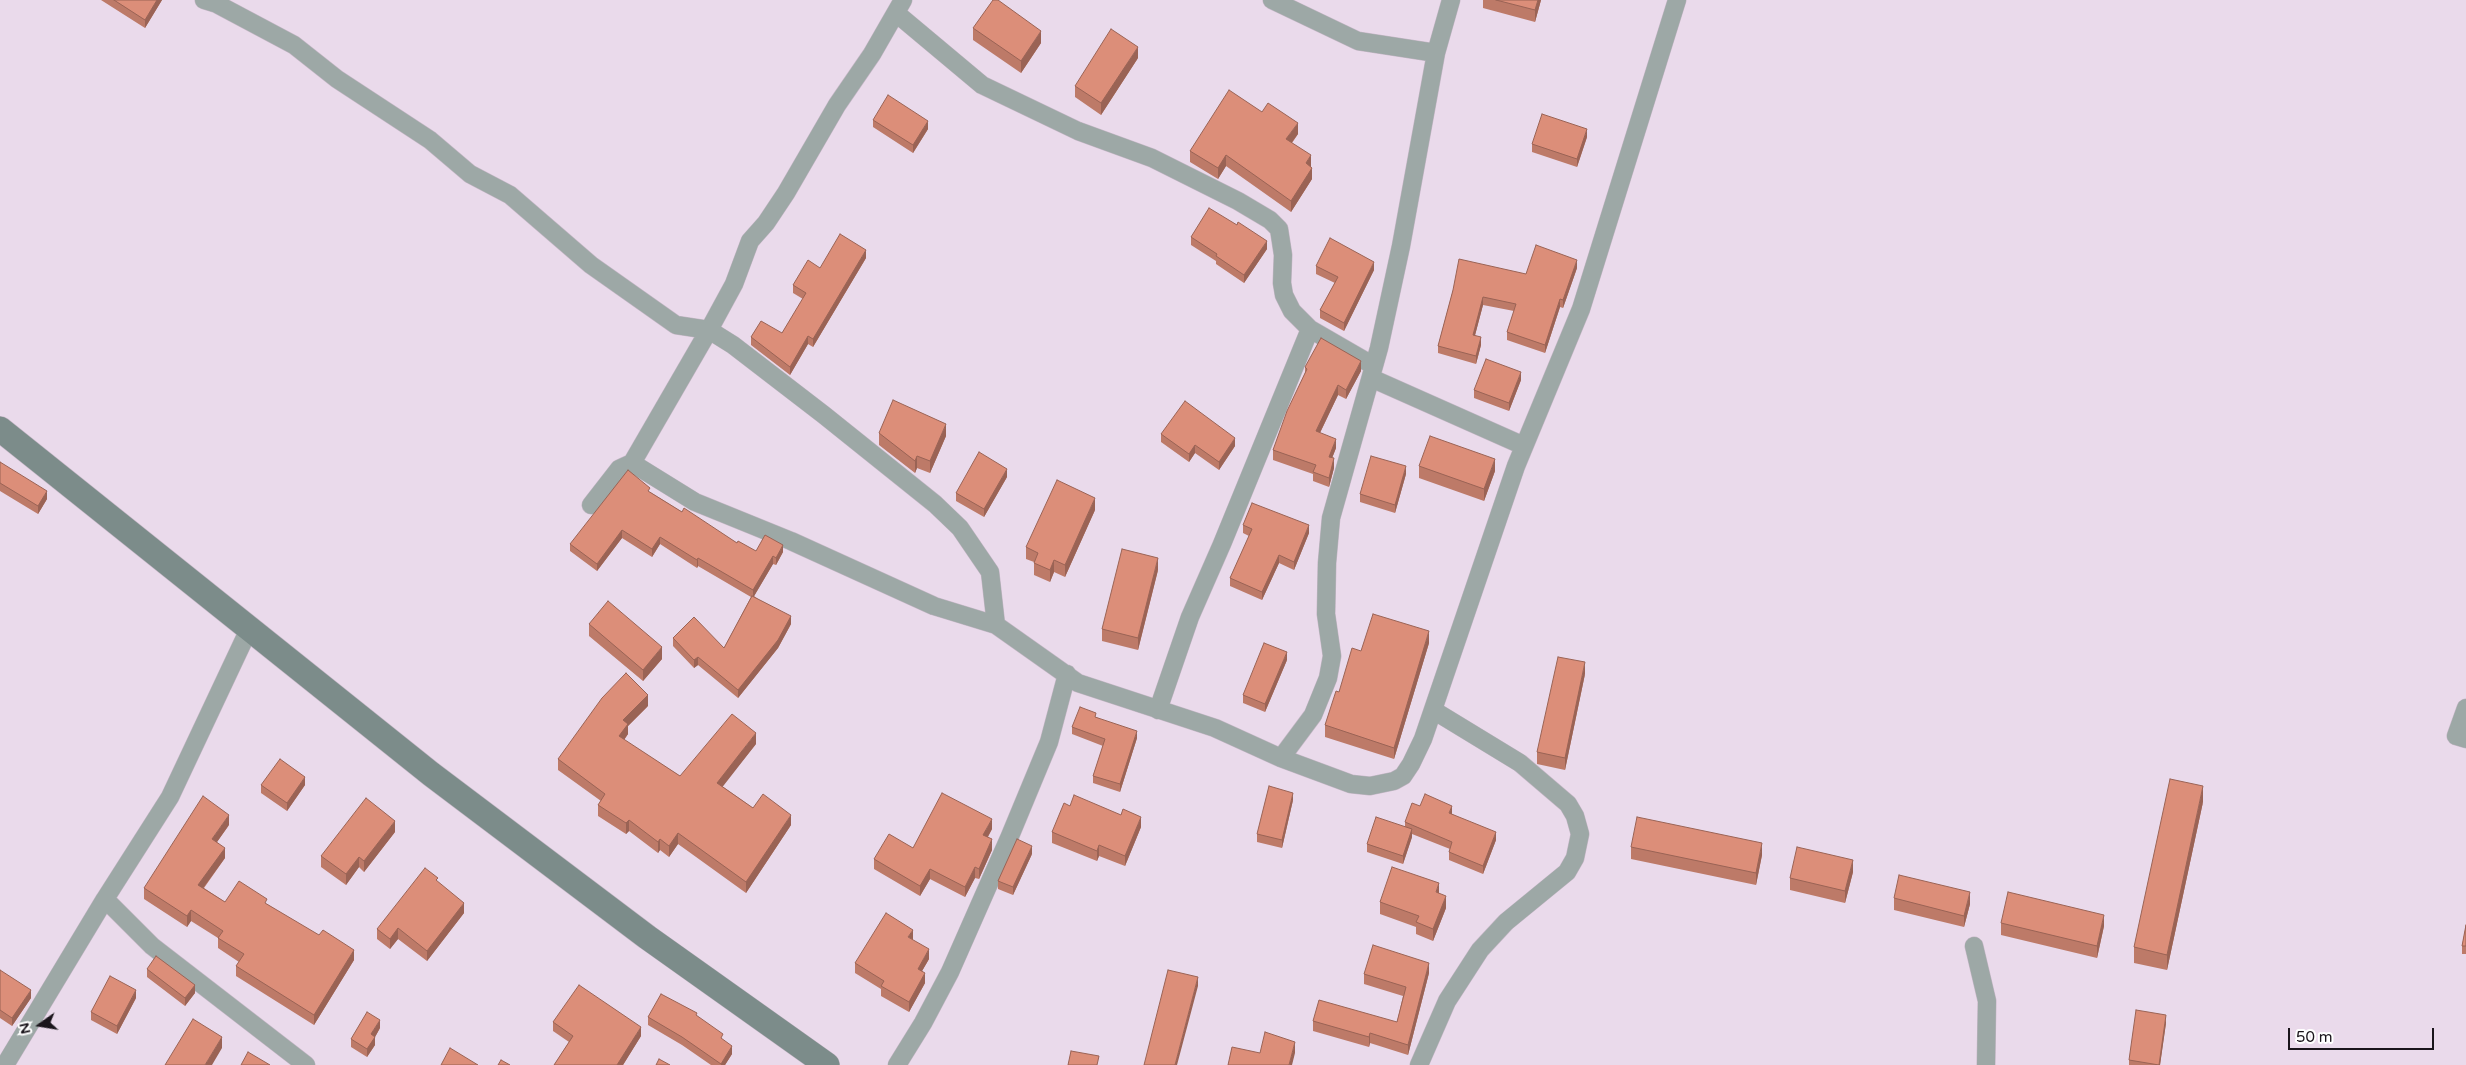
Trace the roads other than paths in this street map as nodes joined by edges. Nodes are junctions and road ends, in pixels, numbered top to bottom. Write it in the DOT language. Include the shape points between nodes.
graph roads {
  1 [pos="204,0"];
  2 [pos="1272,0"];
  3 [pos="1451,0"];
  4 [pos="1677,0"];
  5 [pos="900,6"];
  6 [pos="1436,53"];
  7 [pos="1310,329"];
  8 [pos="709,330"];
  9 [pos="1372,372"];
  10 [pos="0,429"];
  11 [pos="1524,446"];
  12 [pos="632,462"];
  13 [pos="590,505"];
  14 [pos="996,625"];
  15 [pos="250,627"];
  16 [pos="1067,674"];
  17 [pos="2466,708"];
  18 [pos="1158,710"];
  19 [pos="1433,710"];
  20 [pos="2466,740"];
  21 [pos="1281,758"];
  22 [pos="104,899"];
  23 [pos="1974,946"];
  24 [pos="5,1065"];
  25 [pos="306,1065"];
  26 [pos="828,1065"];
  27 [pos="897,1065"];
  28 [pos="1419,1065"];
  29 [pos="1986,1065"];
  1 -- 8 [label="street" via="294,45 345,84 430,140 470,174 510,194 591,265 676,325"];
  2 -- 6 [label="street" via="1358,41"];
  3 -- 6 [label="street"];
  4 -- 11 [label="street" via="1581,309"];
  5 -- 7 [label="street" via="982,85 1078,131 1152,158 1270,220 1279,229 1284,295 1292,311"];
  5 -- 8 [label="street" via="786,193 750,241 734,284"];
  6 -- 9 [label="street" via="1401,246"];
  7 -- 9 [label="street"];
  7 -- 18 [label="street" via="1190,617"];
  8 -- 12 [label="street"];
  8 -- 14 [label="street" via="816,410 935,504 960,528 990,572"];
  9 -- 11 [label="street"];
  9 -- 21 [label="street" via="1331,518 1326,614 1332,656 1328,678 1313,715"];
  10 -- 15 [label="main road"];
  11 -- 19 [label="street"];
  12 -- 13 [label="street" via="619,469"];
  12 -- 14 [label="street" via="695,502 791,541 934,606"];
  14 -- 16 [label="street"];
  15 -- 22 [label="street" via="170,797"];
  15 -- 26 [label="main road" via="431,774 647,938"];
  16 -- 18 [label="street" via="1078,683"];
  16 -- 27 [label="street" via="1049,742 1010,836 950,972"];
  17 -- 20 [label="street" via="2456,736"];
  18 -- 21 [label="street" via="1215,728"];
  19 -- 21 [label="street" via="1412,764 1403,776 1387,783 1361,787"];
  19 -- 28 [label="street" via="1520,763 1568,804 1580,834 1576,858 1567,872 1506,922 1480,950 1447,1001"];
  22 -- 24 [label="street"];
  22 -- 25 [label="street" via="152,946"];
  23 -- 29 [label="street" via="1987,1001"];
}
